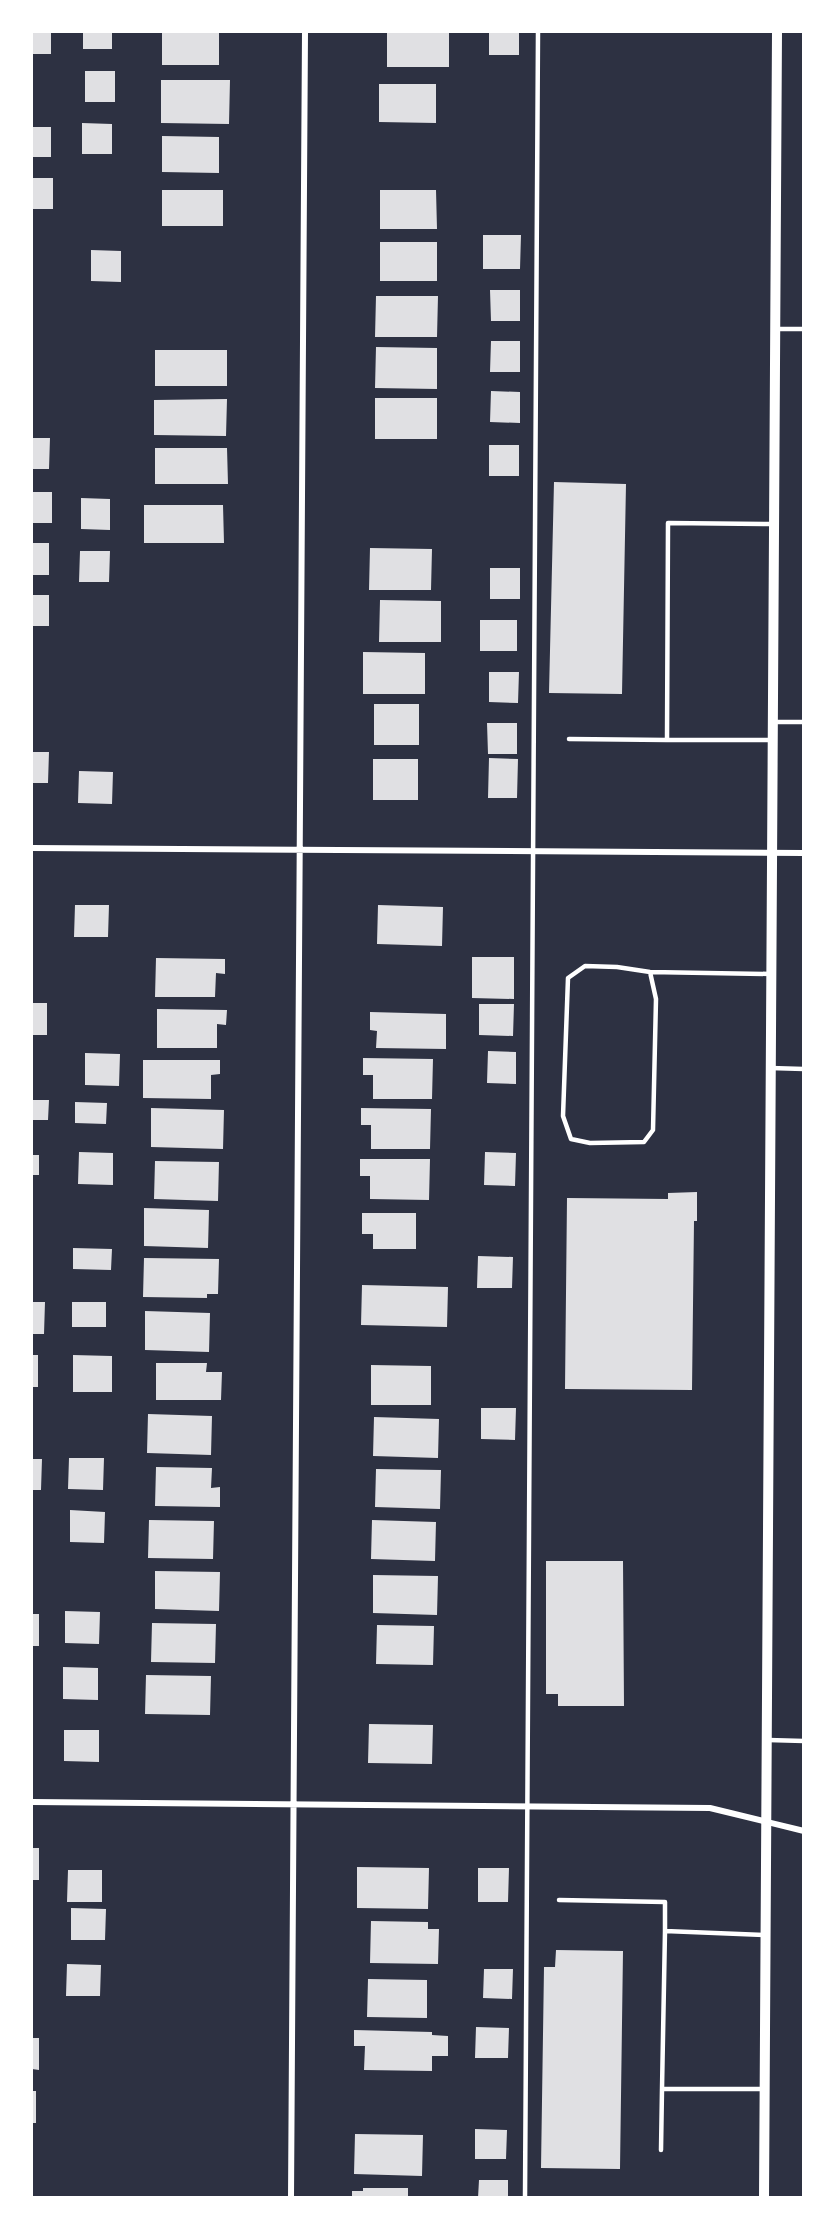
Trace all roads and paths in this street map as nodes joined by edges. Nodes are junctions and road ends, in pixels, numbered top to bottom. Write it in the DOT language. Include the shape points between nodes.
graph roads {
  1 [pos="305,32"];
  2 [pos="538,32"];
  3 [pos="777,32"];
  4 [pos="775,329"];
  5 [pos="804,329"];
  6 [pos="774,524"];
  7 [pos="804,722"];
  8 [pos="772,723"];
  9 [pos="569,739"];
  10 [pos="667,740"];
  11 [pos="772,740"];
  12 [pos="32,848"];
  13 [pos="300,850"];
  14 [pos="532,851"];
  15 [pos="772,853"];
  16 [pos="804,853"];
  17 [pos="650,972"];
  18 [pos="771,974"];
  19 [pos="770,1068"];
  20 [pos="804,1069"];
  21 [pos="765,1740"];
  22 [pos="804,1741"];
  23 [pos="32,1802"];
  24 [pos="293,1804"];
  25 [pos="529,1806"];
  26 [pos="765,1822"];
  27 [pos="804,1831"];
  28 [pos="559,1900"];
  29 [pos="665,1931"];
  30 [pos="765,1935"];
  31 [pos="764,2088"];
  32 [pos="662,2089"];
  33 [pos="661,2150"];
  34 [pos="291,2198"];
  35 [pos="525,2198"];
  36 [pos="764,2198"];
  1 -- 13 [label="street"];
  2 -- 14 [label="lane"];
  3 -- 4 [label="street"];
  4 -- 5 [label="lane"];
  4 -- 6 [label="street"];
  6 -- 8 [label="street"];
  6 -- 10 [label="lane" via="668,523"];
  7 -- 8 [label="lane"];
  8 -- 11 [label="street"];
  9 -- 10 [label="lane"];
  10 -- 11 [label="lane"];
  11 -- 15 [label="street"];
  12 -- 13 [label="street"];
  13 -- 14 [label="street"];
  13 -- 24 [label="street"];
  14 -- 15 [label="street"];
  14 -- 25 [label="lane"];
  15 -- 16 [label="street"];
  15 -- 18 [label="street"];
  17 -- 17 [label="lane" via="585,966 568,978 562,1116 571,1139 590,1143 644,1142 653,1130 656,999"];
  17 -- 18 [label="lane"];
  18 -- 19 [label="street"];
  19 -- 20 [label="lane"];
  19 -- 21 [label="street"];
  21 -- 22 [label="lane"];
  21 -- 26 [label="street"];
  23 -- 24 [label="street"];
  24 -- 25 [label="street"];
  24 -- 34 [label="street"];
  25 -- 26 [label="street" via="710,1808"];
  25 -- 35 [label="lane"];
  26 -- 27 [label="street"];
  26 -- 30 [label="street"];
  28 -- 29 [label="lane" via="665,1902"];
  29 -- 30 [label="lane"];
  29 -- 32 [label="lane"];
  30 -- 31 [label="street"];
  31 -- 32 [label="lane"];
  31 -- 36 [label="street"];
  32 -- 33 [label="lane"];
}
